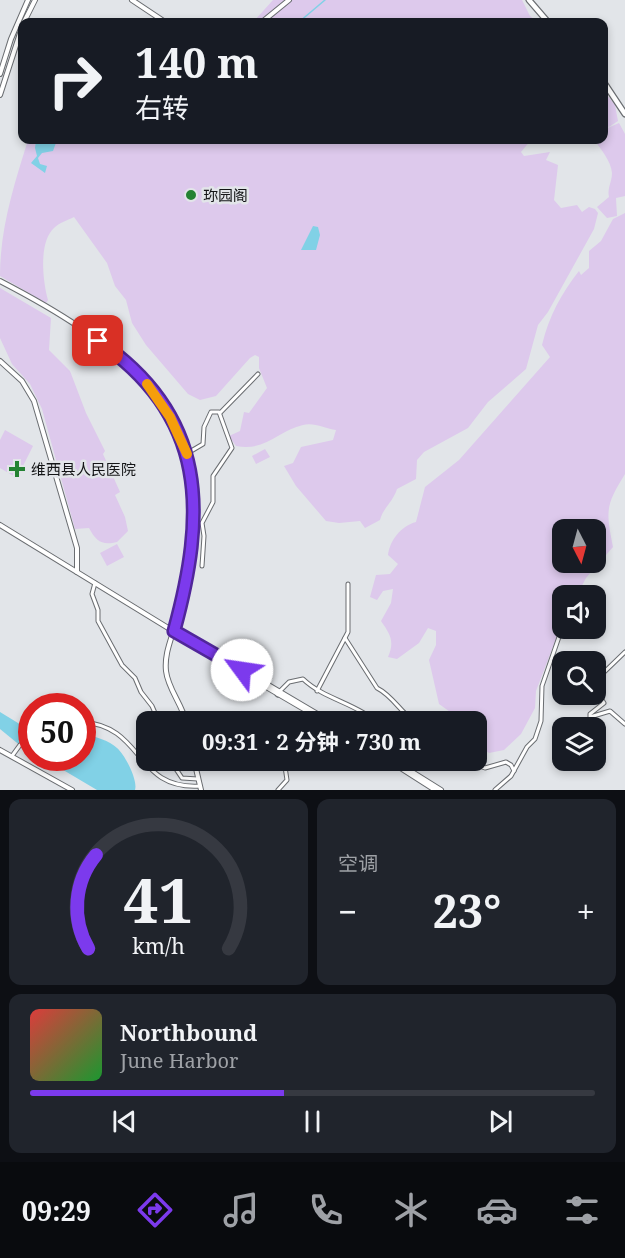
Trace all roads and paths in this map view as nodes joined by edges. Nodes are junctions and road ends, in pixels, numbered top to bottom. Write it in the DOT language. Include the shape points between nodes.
graph roads {
  1 [pos="28,0"];
  2 [pos="35,0"];
  3 [pos="289,0"];
  4 [pos="529,0"];
  5 [pos="134,1"];
  6 [pos="20,18"];
  7 [pos="26,18"];
  8 [pos="159,18"];
  9 [pos="267,18"];
  10 [pos="545,18"];
  11 [pos="18,22"];
  12 [pos="18,43"];
  13 [pos="0,74"];
  14 [pos="608,88"];
  15 [pos="0,95"];
  16 [pos="625,114"];
  17 [pos="0,281"];
  18 [pos="0,361"];
  19 [pos="258,374"];
  20 [pos="220,413"];
  21 [pos="186,454"];
  22 [pos="0,525"];
  23 [pos="202,566"];
  24 [pos="76,572"];
  25 [pos="95,583"];
  26 [pos="348,584"];
  27 [pos="174,631"];
  28 [pos="345,638"];
  29 [pos="558,639"];
  30 [pos="625,652"];
  31 [pos="606,670"];
  32 [pos="317,691"];
  33 [pos="278,693"];
  34 [pos="601,705"];
  35 [pos="154,711"];
  36 [pos="182,711"];
  37 [pos="308,711"];
  38 [pos="311,711"];
  39 [pos="361,711"];
  40 [pos="402,711"];
  41 [pos="625,724"];
  42 [pos="96,725"];
  43 [pos="18,748"];
  44 [pos="0,750"];
  45 [pos="12,756"];
  46 [pos="487,767"];
  47 [pos="177,771"];
  48 [pos="196,771"];
  49 [pos="286,771"];
  50 [pos="405,771"];
  51 [pos="411,771"];
  52 [pos="514,771"];
  53 [pos="149,776"];
  54 [pos="198,778"];
  55 [pos="173,788"];
  56 [pos="201,788"];
  57 [pos="72,790"];
  58 [pos="278,790"];
  59 [pos="435,790"];
  60 [pos="441,790"];
  61 [pos="495,790"];
  1 -- 6 [label="main road"];
  2 -- 7 [label="main road"];
  3 -- 9 [label="main road"];
  4 -- 10 [label="highway"];
  5 -- 8 [label="main road"];
  11 -- 13 [label="main road"];
  12 -- 15 [label="main road"];
  14 -- 16 [label="highway"];
  17 -- 21 [label="main road" via="122,358 159,399"];
  18 -- 24 [label="main road" via="22,381 36,406 77,548"];
  19 -- 20 [label="street"];
  20 -- 21 [label="street" via="209,414 203,444"];
  20 -- 23 [label="street" via="232,448 213,476 213,502 201,523"];
  21 -- 27 [label="main road" via="193,483 194,527"];
  22 -- 24 [label="main road"];
  24 -- 25 [label="main road"];
  25 -- 27 [label="main road"];
  25 -- 35 [label="street" via="92,594 98,621"];
  26 -- 28 [label="street" via="349,626"];
  27 -- 33 [label="main road"];
  27 -- 36 [label="main road" via="168,644 166,669"];
  28 -- 32 [label="street"];
  28 -- 40 [label="street" via="378,688"];
  29 -- 52 [label="street" via="542,686 541,721 535,739"];
  30 -- 31 [label="street"];
  32 -- 33 [label="street" via="301,678 289,682"];
  32 -- 39 [label="street"];
  33 -- 37 [label="main road"];
  33 -- 38 [label="main road"];
  34 -- 41 [label="street" via="590,717 610,711"];
  42 -- 53 [label="street" via="119,735"];
  43 -- 45 [label="street"];
  44 -- 45 [label="main road"];
  45 -- 57 [label="main road"];
  46 -- 52 [label="street" via="508,762"];
  47 -- 54 [label="street" via="182,778"];
  48 -- 54 [label="main road"];
  49 -- 58 [label="street" via="287,780"];
  50 -- 59 [label="main road"];
  51 -- 60 [label="main road"];
  52 -- 61 [label="street"];
  54 -- 56 [label="main road"];
  55 -- 56 [label="street"];
}
